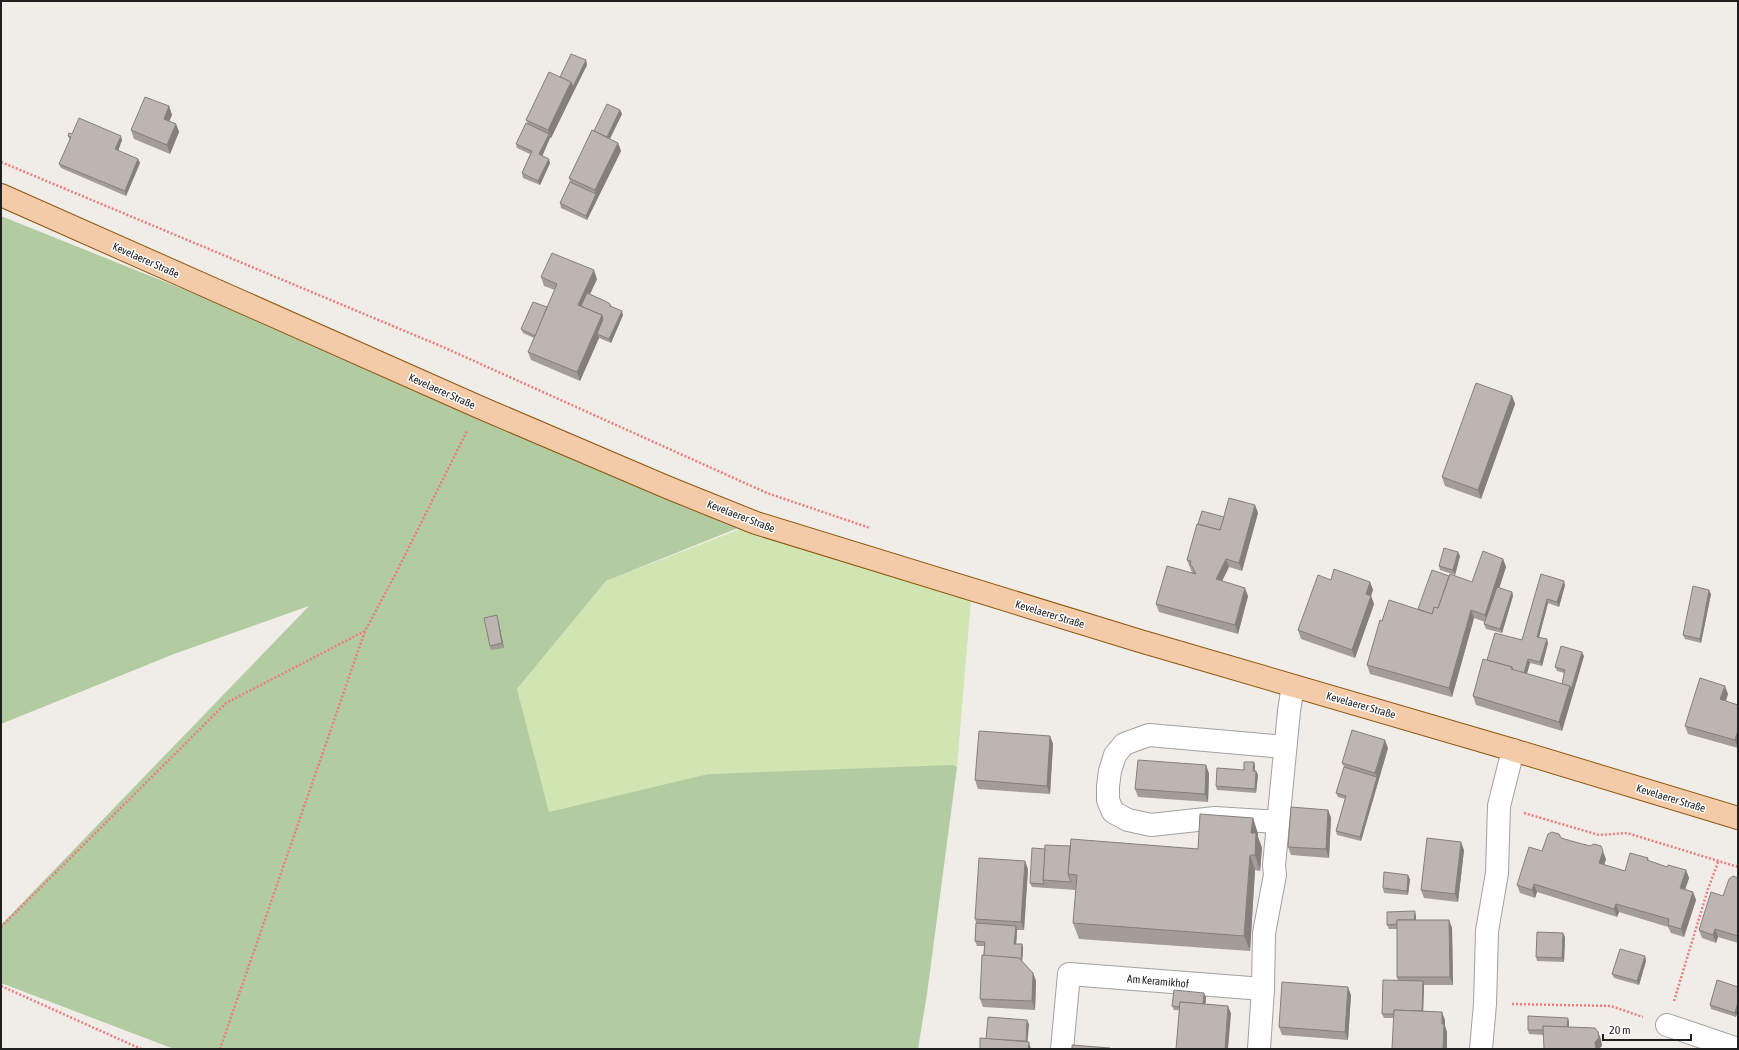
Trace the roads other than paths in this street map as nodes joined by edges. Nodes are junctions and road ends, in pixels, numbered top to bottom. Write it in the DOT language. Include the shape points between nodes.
graph roads {
  1 [pos="1,195"];
  2 [pos="1293,686"];
  3 [pos="1285,747"];
  4 [pos="1513,750"];
  5 [pos="1738,818"];
  6 [pos="1278,822"];
  7 [pos="1263,990"];
  8 [pos="1667,1025"];
  9 [pos="1062,1049"];
  10 [pos="1259,1049"];
  11 [pos="1481,1049"];
  12 [pos="1738,1049"];
  1 -- 2 [label="main road, Kevelaerer Straße" via="479,407 756,523 939,581"];
  2 -- 3 [label="street"];
  2 -- 4 [label="main road, Kevelaerer Straße"];
  3 -- 6 [label="street"];
  3 -- 6 [label="street" via="1149,735 1124,744 1115,755 1108,786 1108,800 1113,812 1128,820 1151,824 1215,818"];
  4 -- 5 [label="main road, Kevelaerer Straße"];
  4 -- 11 [label="street" via="1499,806 1497,873 1487,931"];
  6 -- 7 [label="street" via="1275,875 1264,933"];
  7 -- 9 [label="street, Am Keramikhof" via="1069,974"];
  7 -- 10 [label="street"];
  8 -- 12 [label="street"];
}
